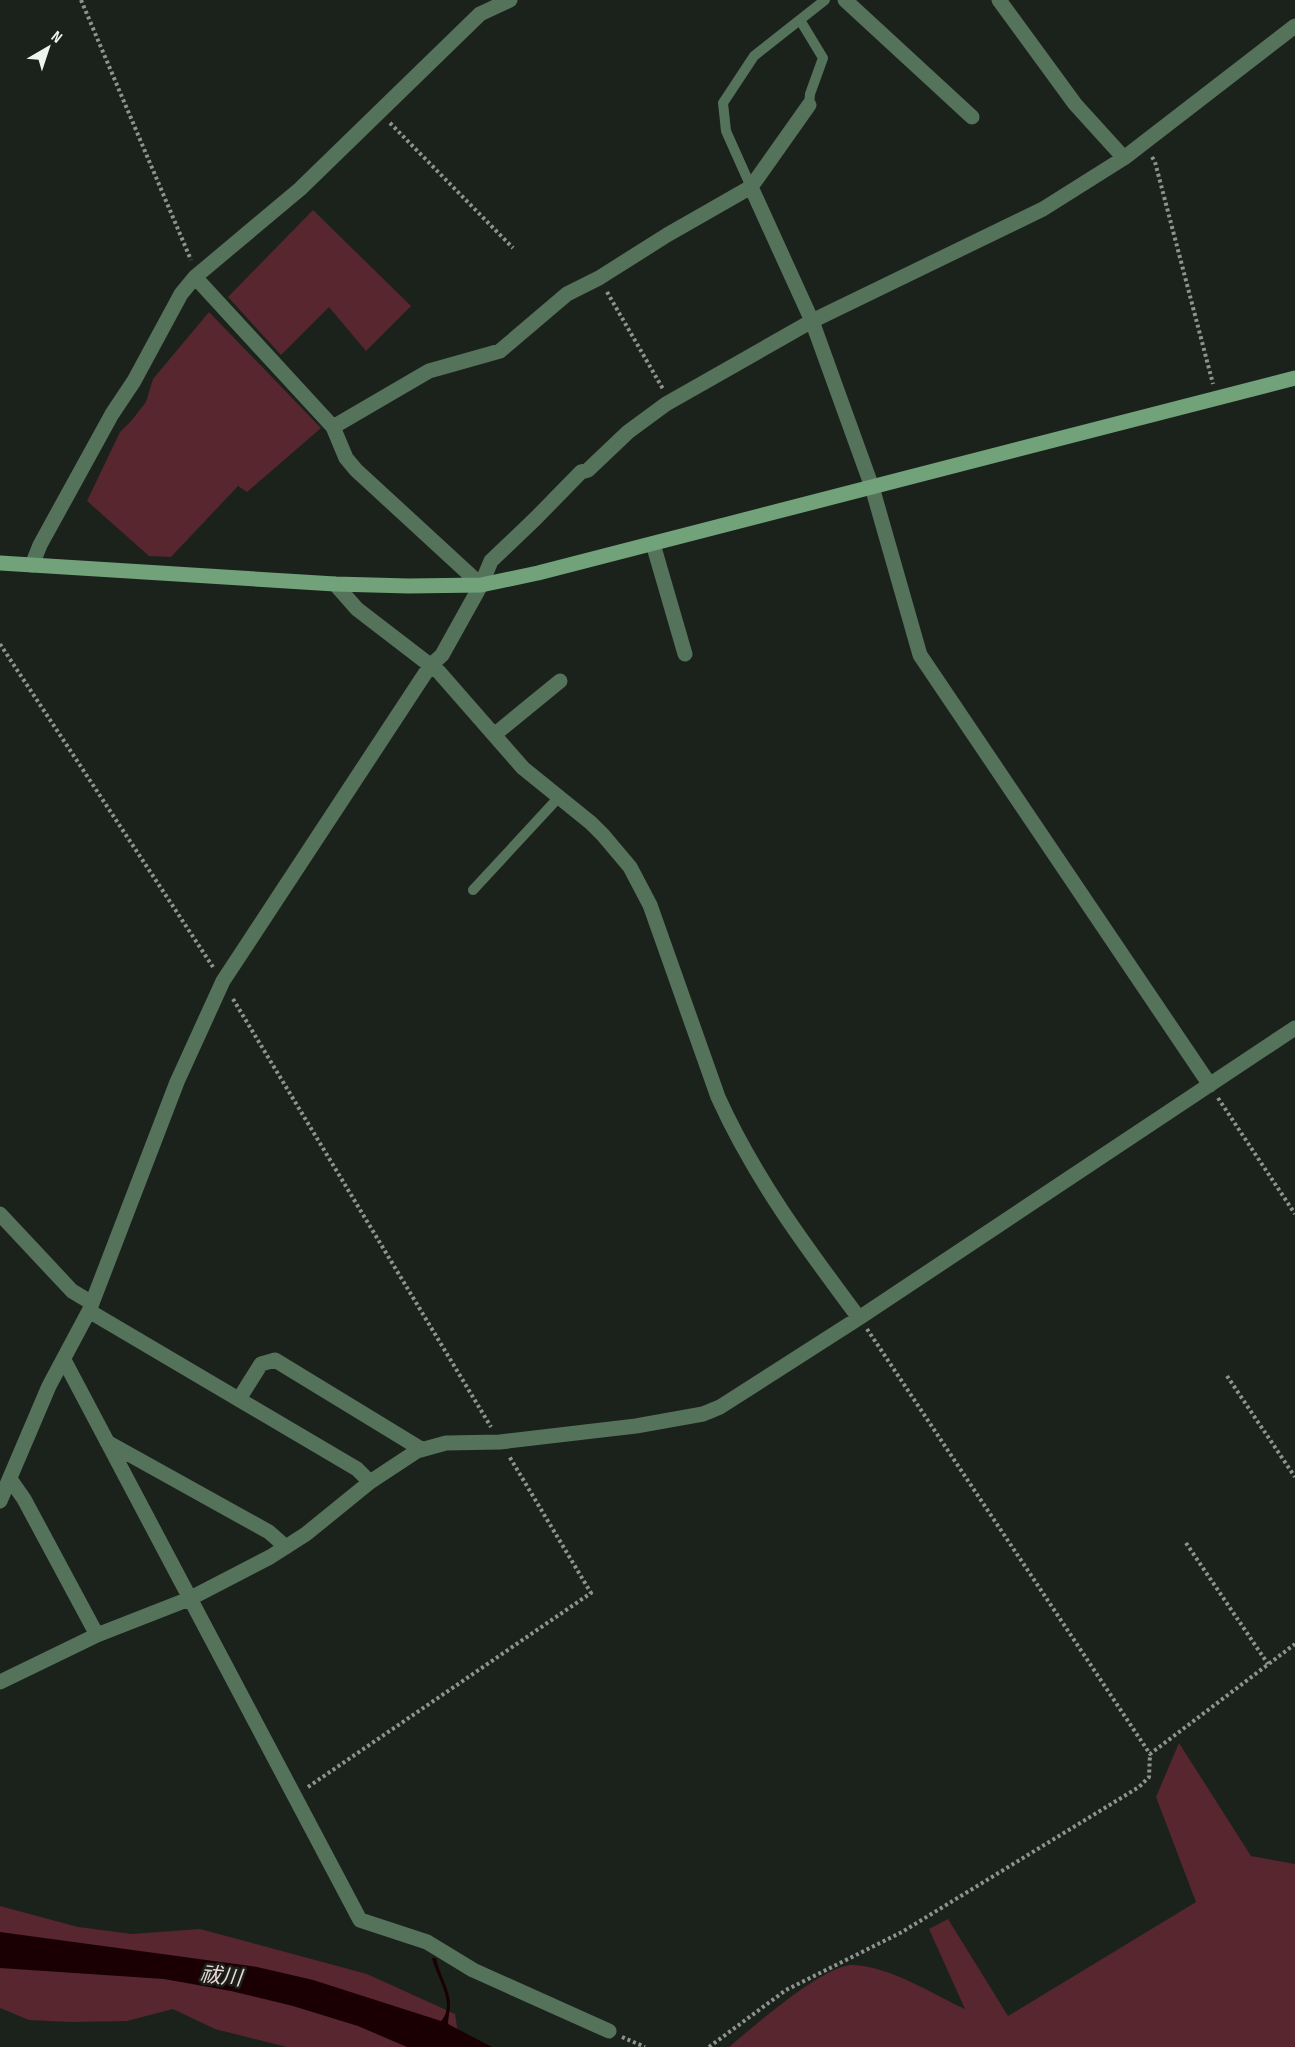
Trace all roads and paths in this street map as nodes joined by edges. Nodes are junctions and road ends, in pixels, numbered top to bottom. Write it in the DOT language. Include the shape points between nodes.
graph roads {
  1 [pos="81,0"];
  2 [pos="510,0"];
  3 [pos="825,0"];
  4 [pos="845,0"];
  5 [pos="999,0"];
  6 [pos="800,20"];
  7 [pos="1295,26"];
  8 [pos="809,105"];
  9 [pos="379,112"];
  10 [pos="972,117"];
  11 [pos="1143,144"];
  12 [pos="1124,158"];
  13 [pos="751,187"];
  14 [pos="513,248"];
  15 [pos="197,275"];
  16 [pos="599,278"];
  17 [pos="812,321"];
  18 [pos="1295,378"];
  19 [pos="1216,398"];
  20 [pos="670,401"];
  21 [pos="333,427"];
  22 [pos="872,487"];
  23 [pos="653,544"];
  24 [pos="0,563"];
  25 [pos="32,566"];
  26 [pos="335,584"];
  27 [pos="481,585"];
  28 [pos="0,644"];
  29 [pos="685,654"];
  30 [pos="430,666"];
  31 [pos="560,681"];
  32 [pos="494,735"];
  33 [pos="560,796"];
  34 [pos="472,890"];
  35 [pos="223,981"];
  36 [pos="1295,1028"];
  37 [pos="1210,1085"];
  38 [pos="0,1214"];
  39 [pos="1295,1214"];
  40 [pos="91,1307"];
  41 [pos="860,1318"];
  42 [pos="63,1360"];
  43 [pos="1227,1376"];
  44 [pos="239,1399"];
  45 [pos="107,1442"];
  46 [pos="500,1442"];
  47 [pos="421,1449"];
  48 [pos="1295,1477"];
  49 [pos="10,1479"];
  50 [pos="370,1482"];
  51 [pos="0,1501"];
  52 [pos="1186,1543"];
  53 [pos="286,1547"];
  54 [pos="189,1599"];
  55 [pos="96,1635"];
  56 [pos="1295,1644"];
  57 [pos="1268,1664"];
  58 [pos="3,1675"];
  59 [pos="1150,1754"];
  60 [pos="295,1796"];
  61 [pos="609,2031"];
  62 [pos="645,2047"];
  63 [pos="709,2047"];
  1 -- 15 [label="path"];
  2 -- 9 [label="street" via="480,14"];
  3 -- 6 [label="lane"];
  4 -- 10 [label="street"];
  5 -- 12 [label="street" via="1075,104"];
  6 -- 8 [label="lane" via="823,58"];
  6 -- 13 [label="lane" via="754,56 723,103 726,131"];
  7 -- 11 [label="street"];
  8 -- 13 [label="street"];
  9 -- 14 [label="path"];
  9 -- 15 [label="street" via="300,189"];
  11 -- 12 [label="street"];
  11 -- 19 [label="path" via="1155,162"];
  12 -- 17 [label="street" via="1042,208"];
  13 -- 16 [label="street"];
  13 -- 17 [label="street"];
  15 -- 21 [label="street"];
  15 -- 25 [label="street" via="181,294 112,414"];
  16 -- 20 [label="path"];
  16 -- 21 [label="street" via="567,294 500,351 429,371"];
  17 -- 20 [label="street"];
  17 -- 22 [label="street"];
  18 -- 19 [label="street"];
  19 -- 22 [label="street"];
  20 -- 27 [label="street" via="582,472 491,561"];
  21 -- 27 [label="street" via="346,458 356,470"];
  22 -- 23 [label="street"];
  22 -- 37 [label="street" via="920,655"];
  23 -- 27 [label="street"];
  23 -- 29 [label="street"];
  24 -- 25 [label="street"];
  25 -- 26 [label="street"];
  26 -- 27 [label="street"];
  26 -- 30 [label="street" via="357,609"];
  27 -- 30 [label="street" via="442,655"];
  28 -- 35 [label="path"];
  30 -- 32 [label="street"];
  30 -- 35 [label="street"];
  31 -- 32 [label="street"];
  32 -- 33 [label="street" via="524,768"];
  33 -- 34 [label="lane"];
  33 -- 41 [label="street" via="603,835 641,884 728,1119 765,1187"];
  35 -- 40 [label="street" via="177,1082"];
  35 -- 46 [label="path"];
  36 -- 37 [label="street"];
  37 -- 39 [label="path"];
  37 -- 41 [label="street"];
  38 -- 40 [label="street"];
  40 -- 42 [label="street"];
  40 -- 44 [label="street"];
  41 -- 46 [label="street" via="720,1407 703,1413 636,1426"];
  41 -- 59 [label="path"];
  42 -- 45 [label="street"];
  42 -- 49 [label="street"];
  43 -- 48 [label="path"];
  44 -- 47 [label="street" via="261,1364 275,1360"];
  44 -- 50 [label="street" via="357,1468"];
  45 -- 53 [label="street" via="269,1532"];
  45 -- 54 [label="street"];
  46 -- 47 [label="street" via="446,1443"];
  46 -- 60 [label="path" via="591,1593"];
  47 -- 50 [label="street"];
  49 -- 51 [label="street"];
  49 -- 55 [label="street"];
  50 -- 53 [label="street"];
  52 -- 57 [label="path"];
  53 -- 54 [label="street"];
  54 -- 55 [label="street"];
  54 -- 60 [label="street"];
  55 -- 58 [label="street"];
  56 -- 57 [label="path"];
  57 -- 59 [label="path"];
  59 -- 63 [label="path" via="1149,1777 1139,1787 902,1932 786,1990"];
  60 -- 61 [label="street" via="360,1920 427,1942 473,1970"];
  61 -- 62 [label="path"];
}
